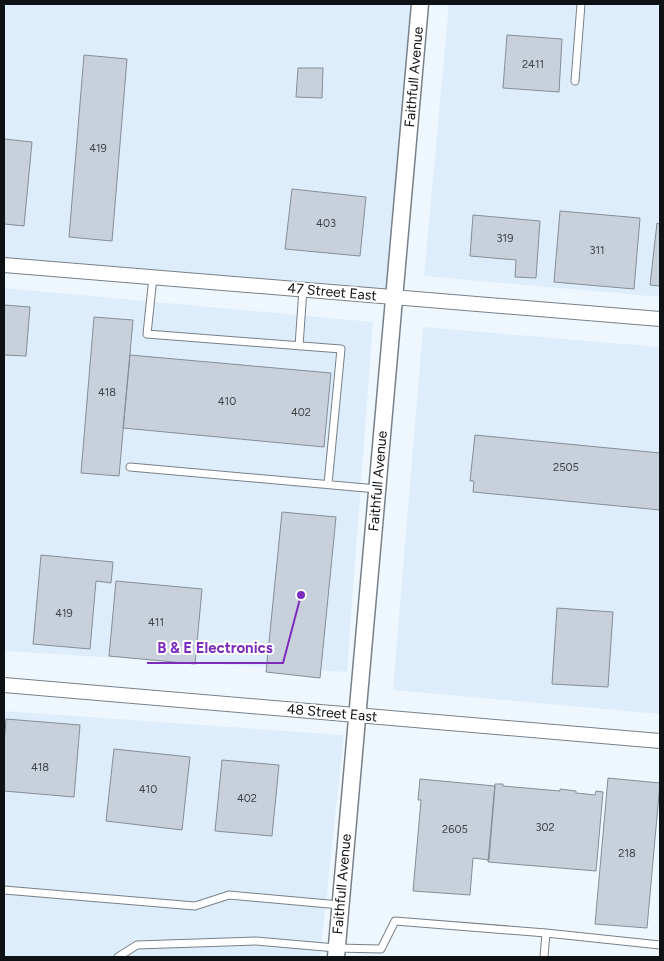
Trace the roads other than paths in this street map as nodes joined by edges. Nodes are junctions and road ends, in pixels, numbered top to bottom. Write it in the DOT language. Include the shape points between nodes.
graph roads {
  1 [pos="420,4"];
  2 [pos="581,4"];
  3 [pos="575,81"];
  4 [pos="4,265"];
  5 [pos="153,277"];
  6 [pos="303,289"];
  7 [pos="395,297"];
  8 [pos="660,319"];
  9 [pos="299,346"];
  10 [pos="130,467"];
  11 [pos="328,484"];
  12 [pos="378,489"];
  13 [pos="4,685"];
  14 [pos="358,715"];
  15 [pos="660,741"];
  16 [pos="4,890"];
  17 [pos="341,905"];
  18 [pos="546,933"];
  19 [pos="660,945"];
  20 [pos="336,953"];
  21 [pos="118,957"];
  22 [pos="544,957"];
  1 -- 7 [label="street, Faithfull Avenue"];
  2 -- 3 [label="lane"];
  4 -- 5 [label="street, 47 Street East"];
  5 -- 6 [label="street, 47 Street East"];
  5 -- 9 [label="lane" via="147,334"];
  6 -- 7 [label="street, 47 Street East"];
  6 -- 9 [label="lane"];
  7 -- 8 [label="street, 47 Street East"];
  7 -- 12 [label="street, Faithfull Avenue"];
  9 -- 11 [label="lane" via="342,349"];
  10 -- 11 [label="lane"];
  11 -- 12 [label="lane"];
  12 -- 14 [label="street, Faithfull Avenue"];
  13 -- 14 [label="street, 48 Street East"];
  14 -- 15 [label="street, 48 Street East"];
  14 -- 17 [label="street, Faithfull Avenue"];
  16 -- 17 [label="lane" via="195,906 229,895"];
  17 -- 20 [label="street, Faithfull Avenue"];
  18 -- 19 [label="lane"];
  18 -- 20 [label="lane" via="395,921 381,950"];
  18 -- 22 [label="lane"];
  20 -- 21 [label="lane" via="256,941 137,945"];
}
